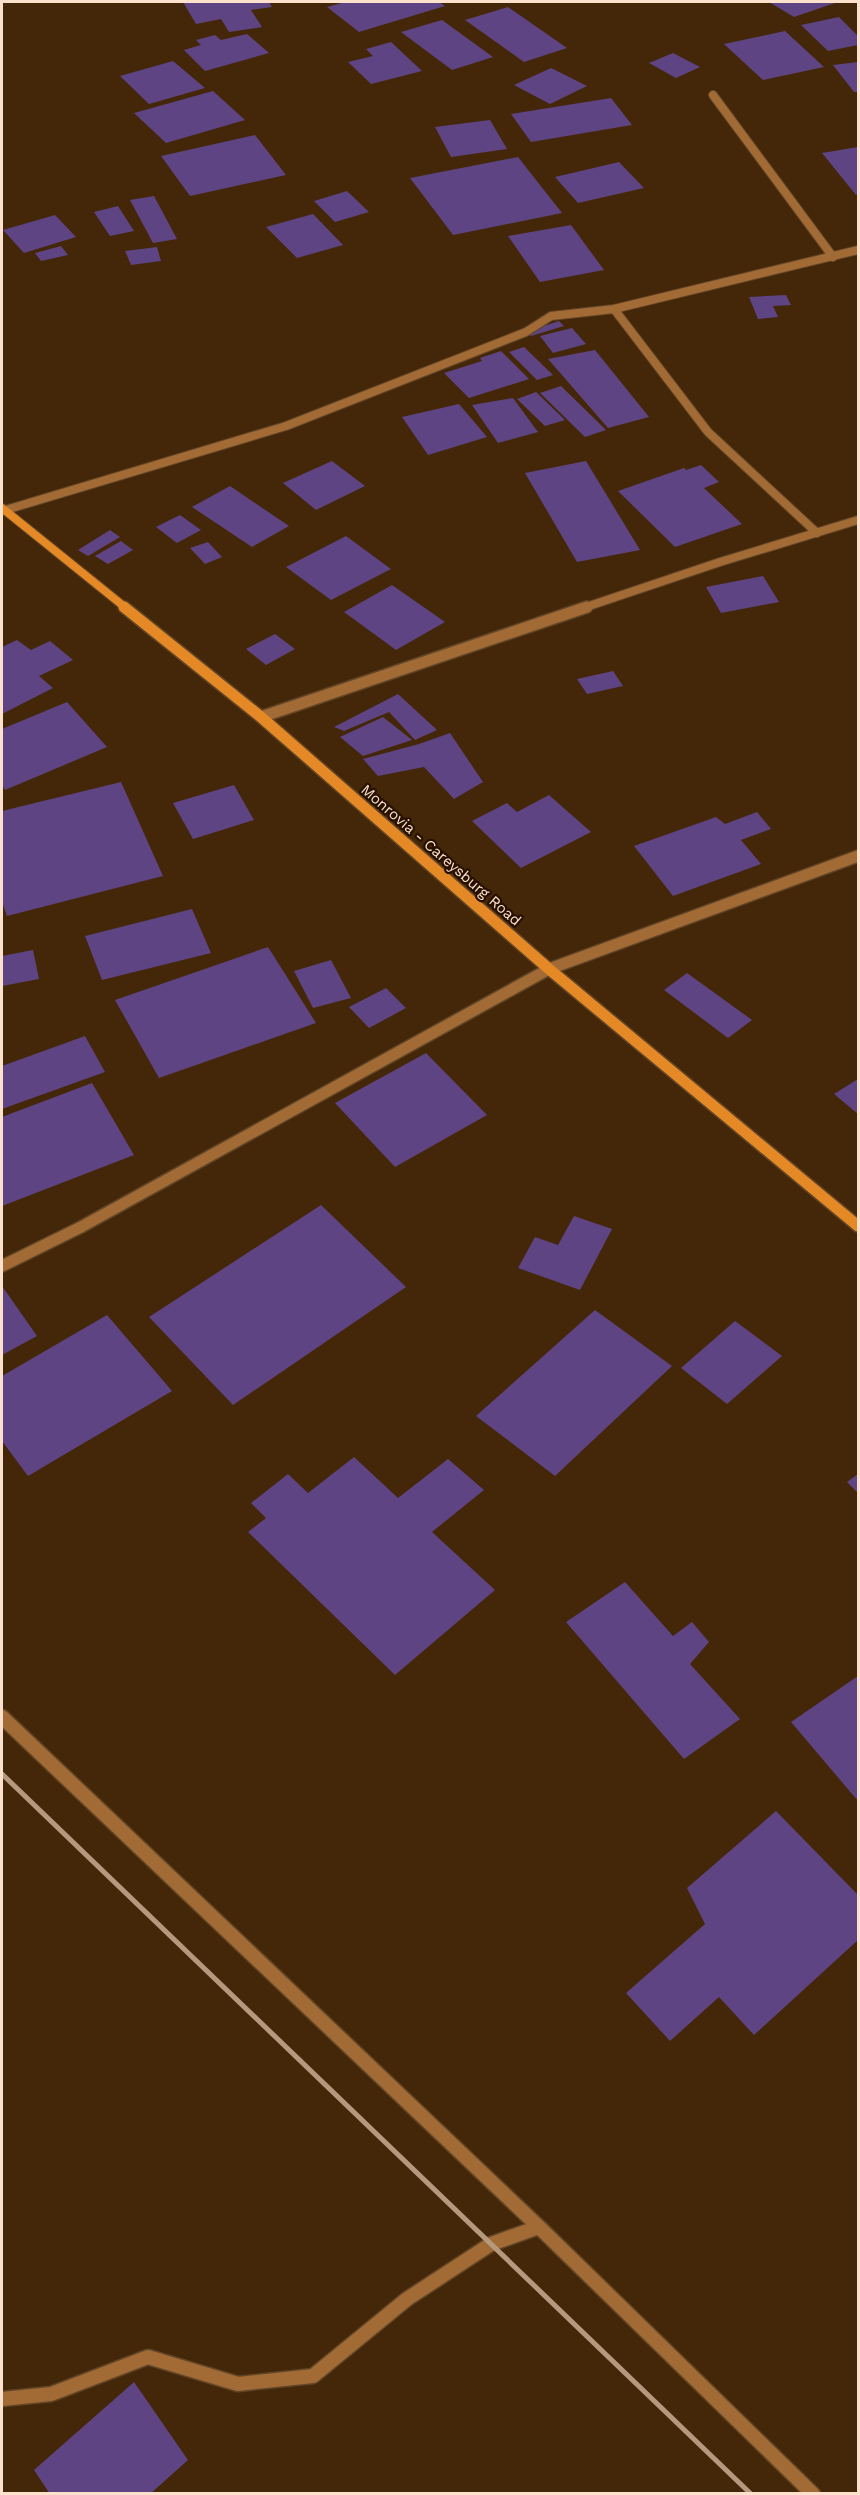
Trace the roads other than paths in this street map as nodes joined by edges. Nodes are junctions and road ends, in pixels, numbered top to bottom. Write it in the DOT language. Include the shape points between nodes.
graph roads {
  1 [pos="713,95"];
  2 [pos="858,250"];
  3 [pos="833,257"];
  4 [pos="614,309"];
  5 [pos="2,510"];
  6 [pos="858,520"];
  7 [pos="817,533"];
  8 [pos="261,717"];
  9 [pos="858,856"];
  10 [pos="549,969"];
  11 [pos="858,1226"];
  12 [pos="2,1266"];
  13 [pos="2,1717"];
  14 [pos="539,2228"];
  15 [pos="2,2399"];
  16 [pos="813,2493"];
  1 -- 3 [label="street"];
  2 -- 3 [label="street"];
  3 -- 4 [label="street"];
  4 -- 5 [label="street" via="551,316 526,332 286,426"];
  4 -- 7 [label="street" via="708,432"];
  5 -- 8 [label="main road, Monrovia - Careysburg Road"];
  6 -- 7 [label="street"];
  7 -- 8 [label="street"];
  8 -- 10 [label="main road, Monrovia - Careysburg Road"];
  9 -- 10 [label="street"];
  10 -- 11 [label="main road, Monrovia - Careysburg Road"];
  10 -- 12 [label="street" via="81,1227"];
  13 -- 14 [label="street"];
  14 -- 15 [label="street" via="492,2244 416,2293 313,2376 237,2384 147,2357 51,2394"];
  14 -- 16 [label="street"];
}
